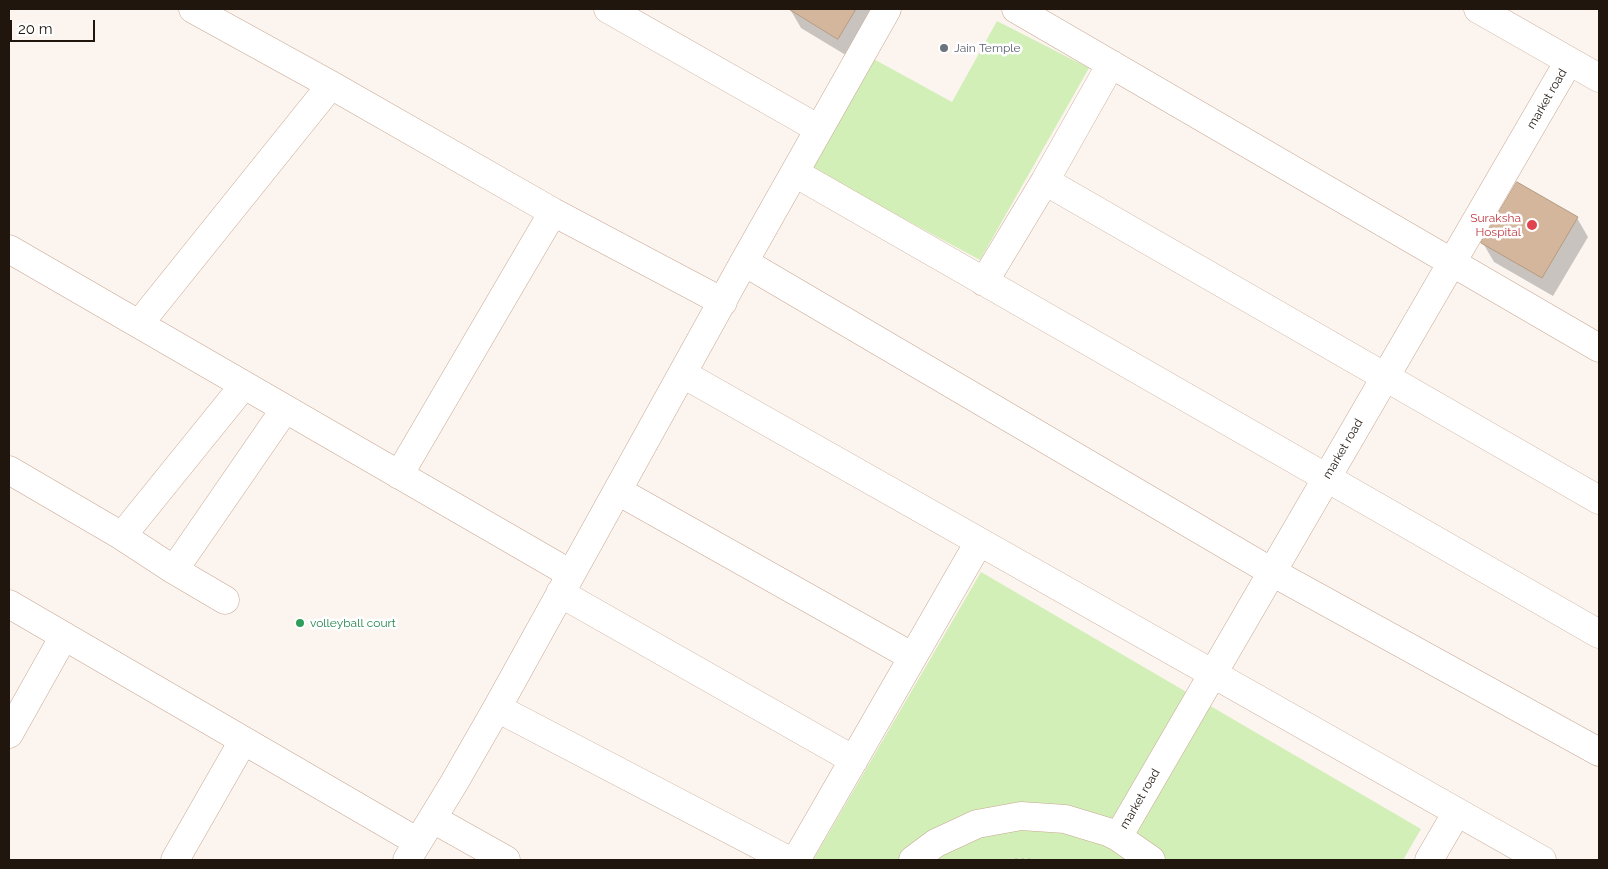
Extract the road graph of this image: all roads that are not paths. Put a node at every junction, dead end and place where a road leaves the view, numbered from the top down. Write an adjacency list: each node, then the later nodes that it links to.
1 (193, 9): 9 (street)
2 (608, 9): 10 (street)
3 (887, 9): 10 (street)
4 (1016, 9): 7 (street)
5 (1478, 9): 6 (street)
6 (1569, 61): 8 (street); 16 (street, market road)
7 (1111, 64): 12 (street); 16 (street)
8 (1599, 78)
9 (331, 85): 13 (street); 19 (street)
10 (820, 129): 11 (street)
11 (795, 173): 15 (street); 17 (street)
12 (1045, 181): 17 (street); 22 (street)
13 (553, 212): 18 (street); 26 (street)
14 (9, 249): 19 (street)
15 (744, 262): 18 (street); 33 (street)
16 (1452, 263): 20 (street); 22 (street, market road)
17 (984, 282): 27 (street)
18 (723, 302): 21 (street)
19 (140, 324): 23 (street)
20 (1599, 348)
21 (683, 374): 28 (street); 31 (street)
22 (1385, 377): 27 (street, market road); 29 (street)
23 (244, 385): 24 (street); 30 (street)
24 (285, 409): 26 (street); 32 (street)
25 (9, 470): 30 (street)
26 (399, 474): 34 (street)
27 (1326, 478): 33 (street, market road); 37 (street)
28 (618, 491): 34 (street); 39 (street)
29 (1599, 500)
30 (122, 536): 32 (street)
31 (979, 542): 39 (street); 40 (street)
32 (174, 570): 35 (street)
33 (1272, 572): 40 (street, market road); 44 (street)
34 (566, 584): 41 (street); 45 (street)
35 (225, 600)
36 (9, 604): 38 (street)
37 (1599, 634)
38 (64, 636): 42 (street); 43 (street)
39 (913, 657): 45 (street)
40 (1212, 674): 46 (street); 48 (street, market road)
41 (497, 708): 47 (street); 52 (street)
42 (9, 734)
43 (243, 741): 49 (street); 50 (street)
44 (1599, 752)
45 (854, 760): 53 (street)
46 (1457, 812): 56 (street); 57 (street)
47 (433, 819): 49 (street); 51 (street)
48 (1118, 837): 54 (street); 55 (street)
49 (412, 851)
50 (175, 860)
51 (506, 860)
52 (788, 860)
53 (796, 860)
54 (913, 860)
55 (1151, 860)
56 (1430, 860)
57 (1542, 860)

